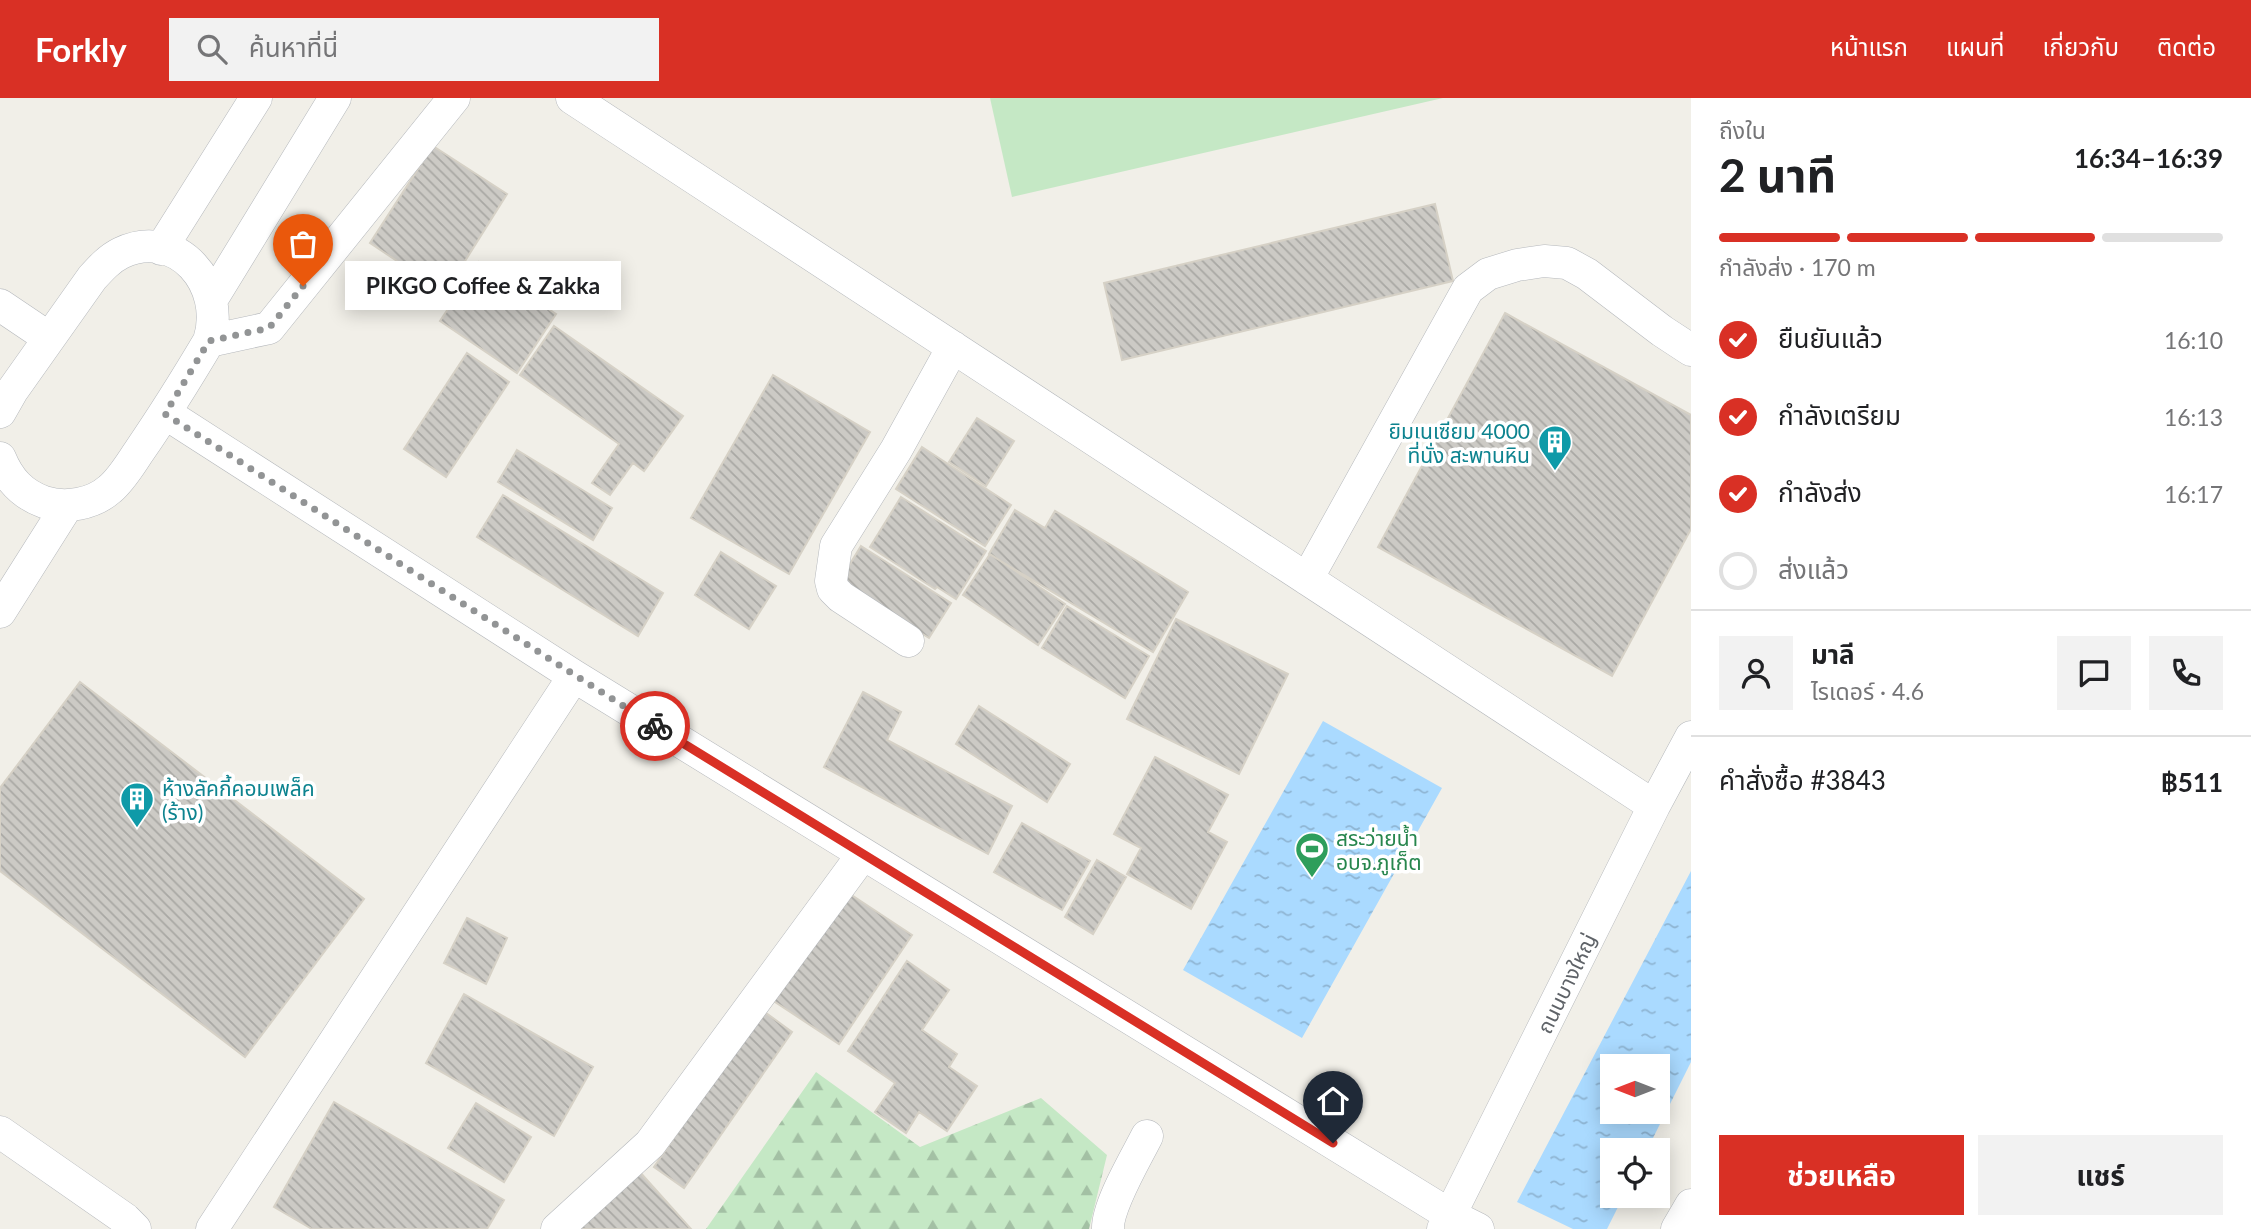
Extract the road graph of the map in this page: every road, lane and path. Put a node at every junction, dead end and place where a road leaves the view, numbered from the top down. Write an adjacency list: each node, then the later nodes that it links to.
1 (256, 98): 5 (street)
2 (335, 98): 6 (street)
3 (454, 98): 9 (street)
4 (572, 98): 10 (street)
5 (160, 249): 6 (street); 8 (street)
6 (212, 299): 9 (street)
7 (0, 305): 8 (street)
8 (49, 338): 12 (street)
9 (209, 341): 13 (street)
10 (953, 348): 16 (street); 18 (street)
11 (1691, 350): 16 (street)
12 (0, 412)
13 (165, 414): 15 (street); 19 (street)
14 (2, 470): 15 (street)
15 (67, 506): 17 (street)
16 (1307, 579): 21 (street)
17 (0, 612)
18 (908, 641)
19 (574, 676): 22 (street); 28 (street)
20 (1691, 737): 21 (street, ถนนบางใหญ่)
21 (1654, 806): 26 (street, ถนนบางใหญ่)
22 (863, 854): 26 (street); 29 (street)
23 (0, 1132): 27 (street)
24 (1147, 1136): 30 (street)
25 (1691, 1205): 32 (street)
26 (1447, 1222): 31 (street)
27 (135, 1229)
28 (212, 1229)
29 (557, 1229)
30 (1108, 1229)
31 (1478, 1229)
32 (1677, 1229)

